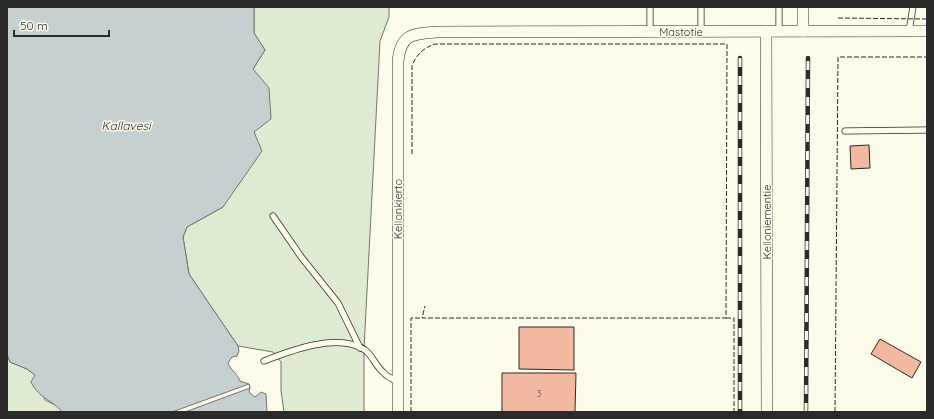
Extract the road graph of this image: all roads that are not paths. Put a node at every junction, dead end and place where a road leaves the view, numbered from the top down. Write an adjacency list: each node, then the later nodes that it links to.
1 (650, 7): 12 (lane)
2 (701, 7): 13 (lane)
3 (779, 7): 7 (lane)
4 (803, 7): 8 (street)
5 (913, 7): 9 (lane)
6 (766, 31): 7 (street, Mastotie); 13 (street, Mastotie); 21 (street, Kelloniementie)
7 (779, 31): 8 (street, Mastotie)
8 (803, 31): 9 (street, Mastotie)
9 (909, 31): 10 (street, Mastotie)
10 (927, 31)
11 (436, 32): 12 (street, Mastotie); 19 (street, Kellonkierto)
12 (650, 32): 13 (street, Mastotie)
13 (701, 32)
14 (927, 130): 15 (lane)
15 (845, 131)
16 (274, 216): 17 (lane)
17 (360, 348): 18 (lane); 19 (lane)
18 (264, 361)
19 (397, 381): 20 (street, Kellonkierto)
20 (398, 412)
21 (767, 412)

